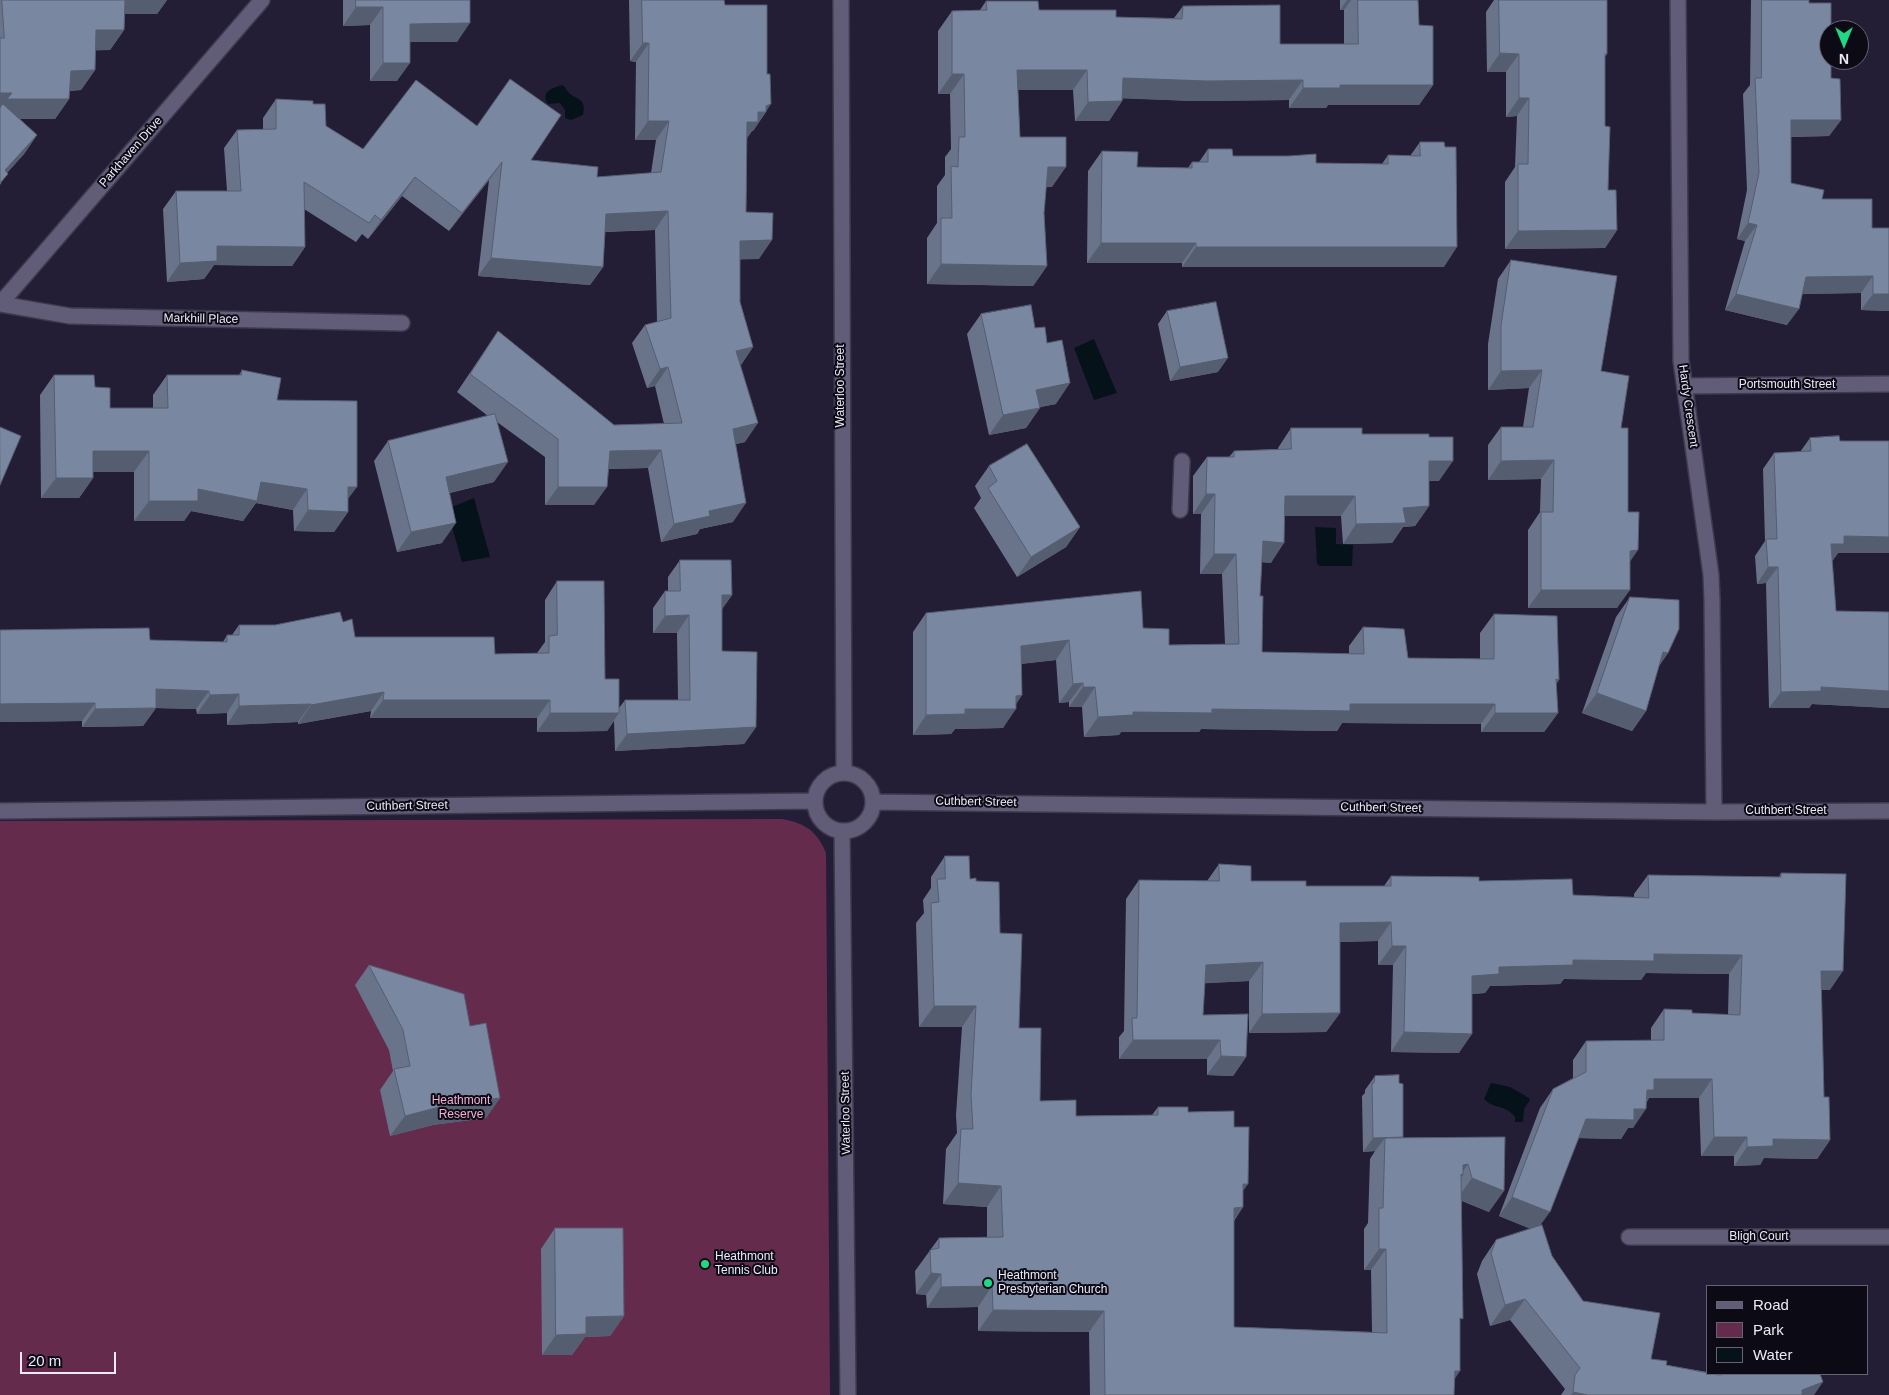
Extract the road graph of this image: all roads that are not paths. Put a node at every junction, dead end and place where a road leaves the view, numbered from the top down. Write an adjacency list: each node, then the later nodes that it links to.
1 (262, 0): 4 (street, Parkhaven Drive)
2 (841, 0): 10 (street, Waterloo Street)
3 (1678, 0): 7 (street, Hardy Crescent)
4 (0, 304): 5 (street, Markhill Place)
5 (402, 323)
6 (1889, 384): 7 (street, Portsmouth Street)
7 (1685, 386): 15 (street, Hardy Crescent)
8 (1182, 462): 9 (street)
9 (1180, 510)
10 (844, 772): 11 (street); 12 (street)
11 (814, 802): 13 (street, Cuthbert Street); 16 (street)
12 (873, 802): 15 (street, Cuthbert Street); 16 (street)
13 (0, 811)
14 (1889, 811): 15 (street, Cuthbert Street)
15 (1714, 812)
16 (842, 831): 19 (street, Waterloo Street)
17 (1629, 1237): 18 (street, Bligh Court)
18 (1889, 1237)
19 (848, 1395)

